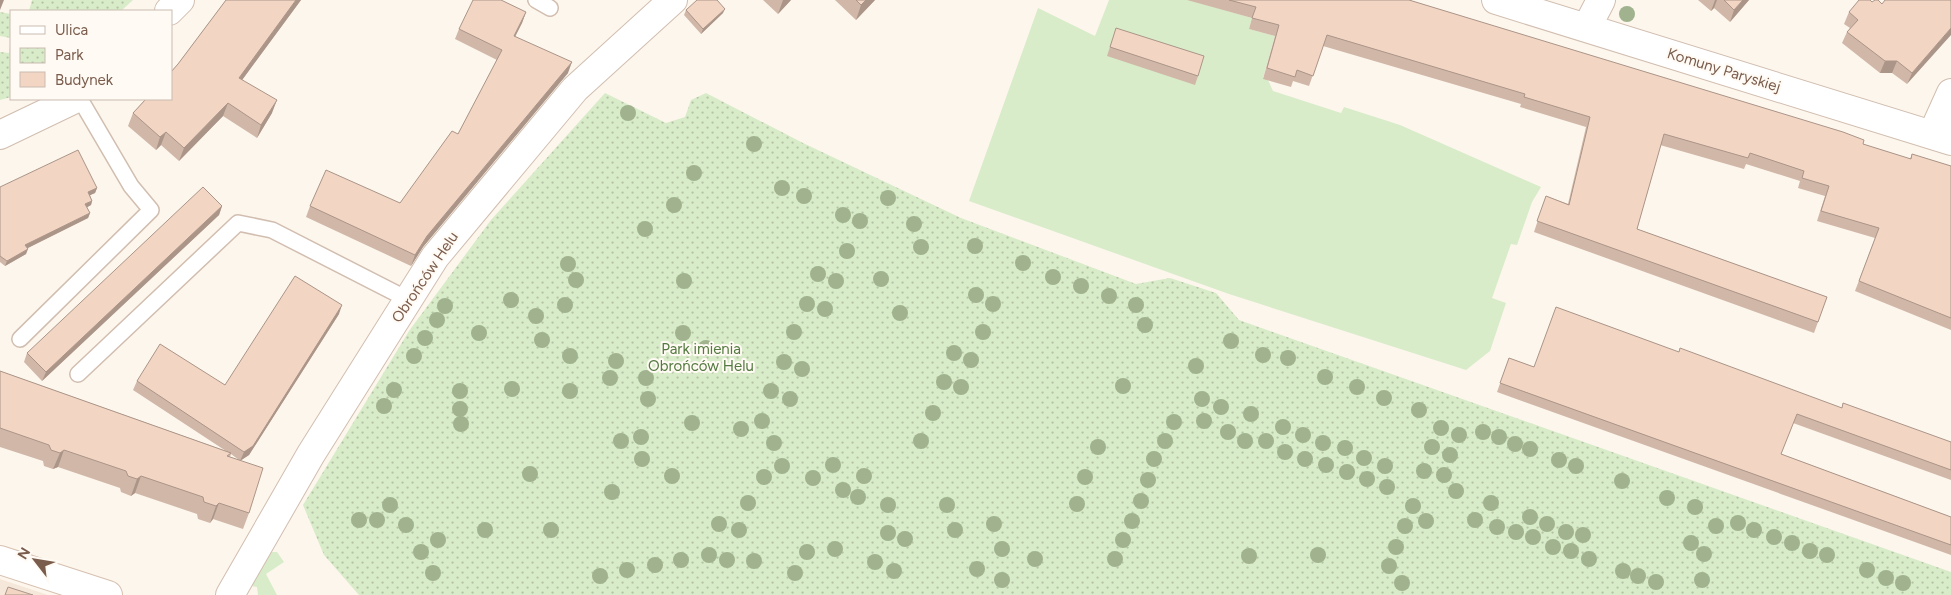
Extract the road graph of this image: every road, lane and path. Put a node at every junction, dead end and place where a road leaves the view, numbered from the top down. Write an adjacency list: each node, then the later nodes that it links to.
1 (180, 0): 7 (street)
2 (536, 0): 6 (lane)
3 (673, 0): 14 (street, Obrońców Helu)
4 (1496, 0): 8 (street, Komuny Paryskiej)
5 (1601, 0): 8 (street)
6 (550, 8)
7 (170, 10)
8 (1587, 27): 13 (street, Komuny Paryskiej)
9 (1951, 93): 13 (street)
10 (73, 100): 12 (street)
11 (81, 100): 15 (lane)
12 (0, 135)
13 (1941, 138)
14 (408, 300): 16 (lane); 19 (street, Obrońców Helu)
15 (20, 339)
16 (78, 374)
17 (0, 560): 18 (street)
18 (108, 595)
19 (230, 595)

